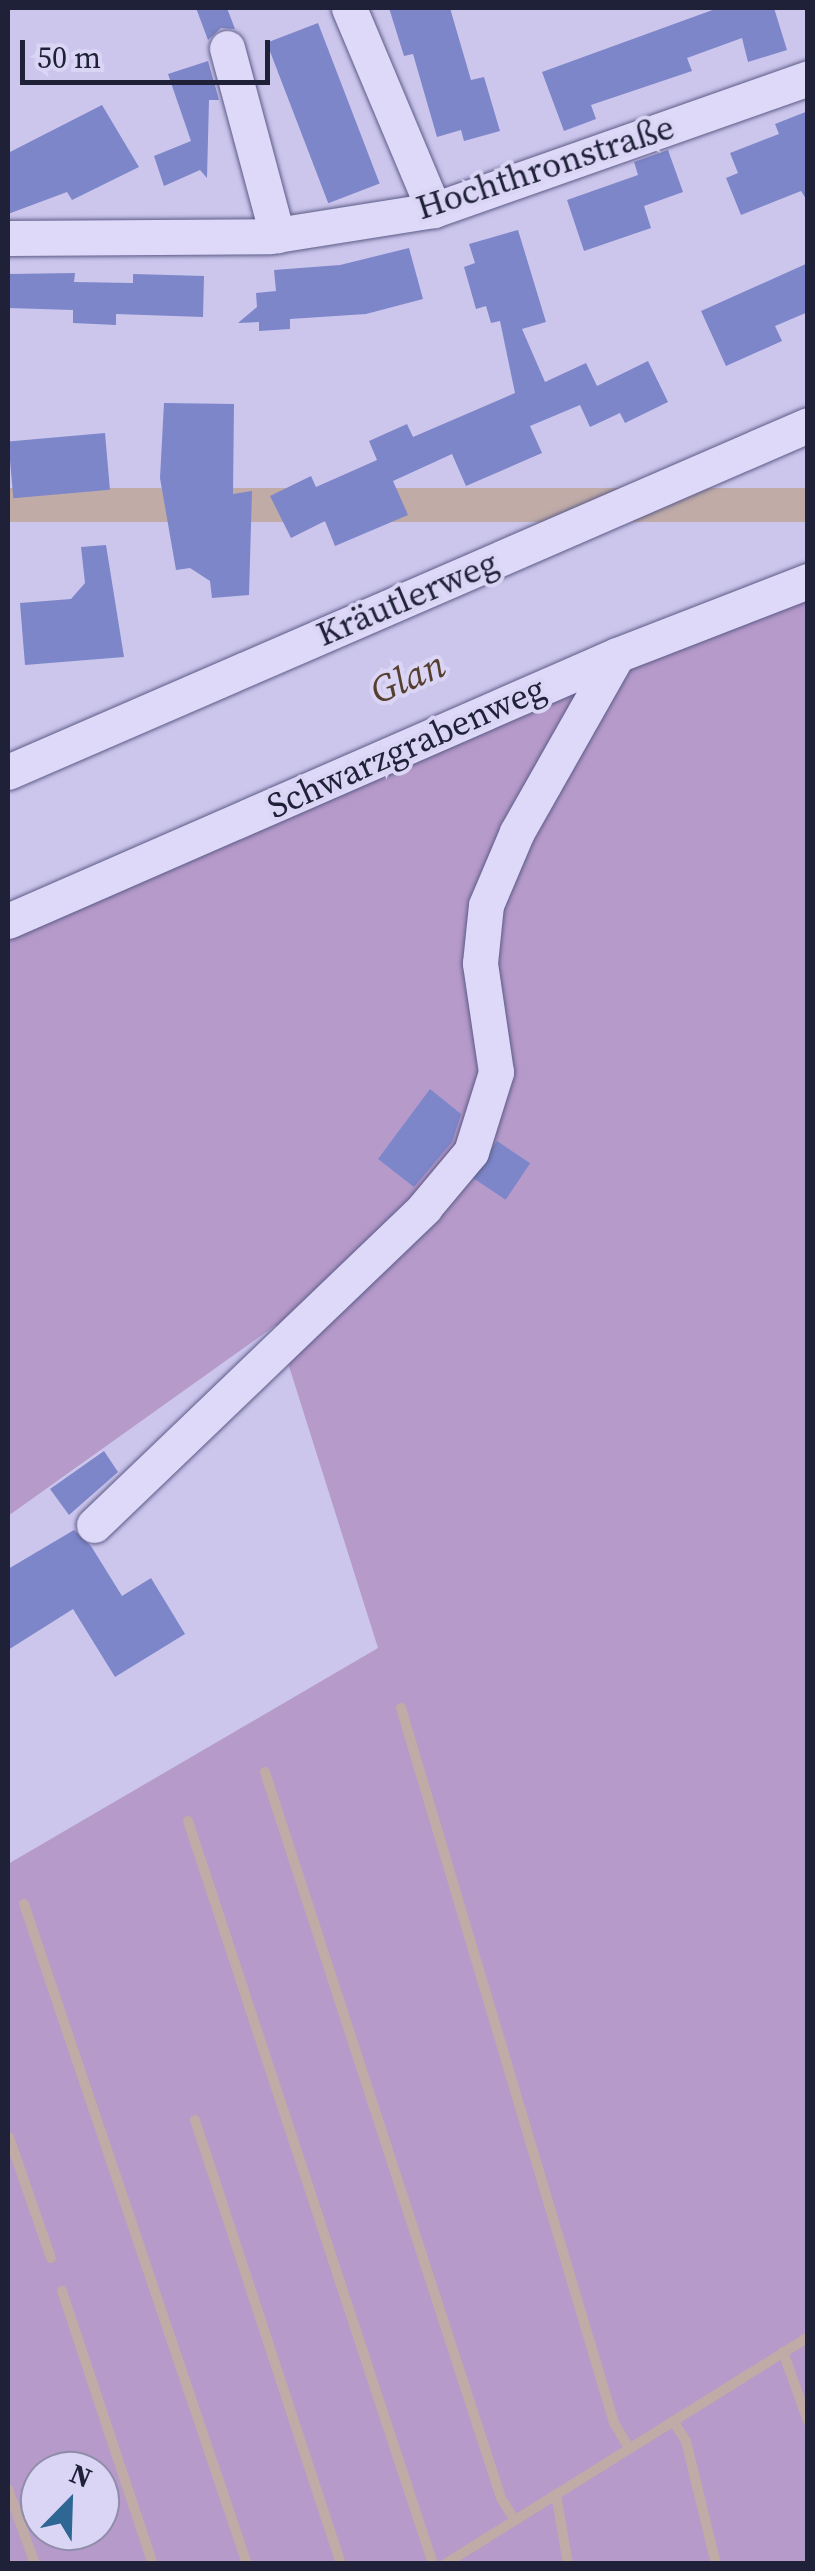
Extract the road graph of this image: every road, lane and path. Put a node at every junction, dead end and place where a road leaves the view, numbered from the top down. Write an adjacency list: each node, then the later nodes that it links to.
1 (348, 8): 4 (street)
2 (228, 48): 5 (street)
3 (808, 78): 4 (street, Hochthronstraße)
4 (434, 210): 5 (street, Hochthronstraße)
5 (278, 235): 6 (street, Hochthronstraße)
6 (8, 238)
7 (808, 425): 10 (street, Kräutlerweg)
8 (808, 581): 9 (street, Schwarzgrabenweg)
9 (616, 655): 11 (street, Schwarzgrabenweg); 12 (street)
10 (8, 772)
11 (8, 921)
12 (94, 1525)

